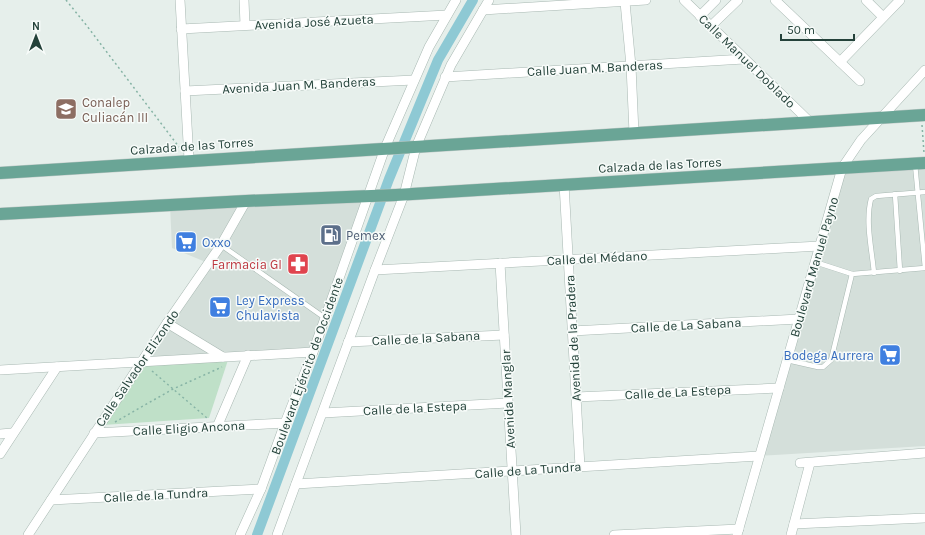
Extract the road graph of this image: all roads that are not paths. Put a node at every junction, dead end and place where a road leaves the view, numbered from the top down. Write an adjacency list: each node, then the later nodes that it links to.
1 (180, 0): 20 (street)
2 (244, 0): 18 (street)
3 (456, 0): 15 (street, Boulevard Ejército de Occidente)
4 (489, 0): 14 (street)
5 (646, 0): 13 (street)
6 (684, 0): 16 (street, Calle Manuel Doblado)
7 (716, 0): 16 (street)
8 (738, 0): 19 (street)
9 (775, 0): 22 (street)
10 (866, 0): 17 (street)
11 (900, 0): 17 (street)
12 (592, 2): 13 (street); 14 (street)
13 (625, 2): 23 (street)
14 (484, 10): 25 (street)
15 (447, 15): 18 (street, Avenida José Azueta); 26 (street, Boulevard Ejército de Occidente)
16 (700, 16): 19 (street, Calle Manuel Doblado)
17 (884, 17): 22 (street)
18 (245, 25): 20 (street, Avenida José Azueta)
19 (711, 26): 21 (street, Calle Manuel Doblado)
20 (181, 29): 28 (street)
21 (744, 58): 23 (street, Calle Juan M. Banderas); 31 (street, Calle Manuel Doblado)
22 (840, 62): 27 (street)
23 (631, 66): 25 (street, Calle Juan M. Banderas); 32 (street)
24 (925, 70): 30 (street, Boulevard Manuel Payno)
25 (446, 77): 33 (street)
26 (414, 80): 28 (street, Avenida Juan M. Banderas); 34 (street, Boulevard Ejército de Occidente)
27 (860, 81)
28 (185, 91): 35 (street)
29 (924, 113): 30 (main road)
30 (881, 118): 31 (main road); 37 (street, Boulevard Manuel Payno)
31 (810, 122): 32 (main road)
32 (634, 133): 33 (main road)
33 (413, 147): 34 (main road, Calzada de las Torres); 43 (street)
34 (391, 148): 35 (main road, Calzada de las Torres); 44 (street, Boulevard Ejército de Occidente)
35 (189, 160): 38 (main road, Calzada de las Torres)
36 (922, 163): 37 (main road, Calzada de las Torres); 41 (lane)
37 (842, 168): 39 (main road, Calzada de las Torres); 48 (street, Boulevard Manuel Payno)
38 (0, 172)
39 (564, 184): 43 (main road, Calzada de las Torres); 49 (street, Avenida de la Pradera)
40 (925, 192): 41 (lane)
41 (919, 193): 42 (lane); 52 (lane)
42 (895, 194): 54 (lane); 55 (lane)
43 (400, 195): 44 (main road, Calzada de las Torres); 53 (street)
44 (374, 196): 45 (main road); 57 (street, Boulevard Ejército de Occidente)
45 (246, 201): 46 (main road); 47 (street, Calle Salvador Elizondo)
46 (0, 214)
47 (221, 245): 57 (lane); 59 (street, Calle Salvador Elizondo)
48 (820, 246): 49 (street, Calle del Médano); 50 (street, Boulevard Manuel Payno)
49 (568, 259): 51 (street, Calle del Médano); 60 (street, Avenida de la Pradera)
50 (815, 262): 56 (lane); 58 (street, Boulevard Manuel Payno)
51 (500, 263): 53 (street, Calle del Médano); 61 (street, Avenida Manglar)
52 (925, 268): 54 (lane)
53 (375, 270): 62 (street)
54 (900, 271): 55 (lane)
55 (874, 273): 56 (lane)
56 (852, 274): 65 (lane)
57 (326, 318): 63 (street, Boulevard Ejército de Occidente)
58 (799, 320): 60 (street, Calle de La Sabana); 65 (street, Boulevard Manuel Payno)
59 (167, 323): 66 (street, Calle Salvador Elizondo); 67 (street)
60 (572, 331): 71 (street, Avenida de la Pradera)
61 (504, 335): 62 (street, Calle de la Sabana); 72 (street, Avenida Manglar)
62 (348, 342): 73 (street)
63 (313, 352): 64 (street); 74 (street, Boulevard Ejército de Occidente)
64 (248, 355): 67 (street); 75 (street)
65 (787, 360): 70 (street, Boulevard Manuel Payno)
66 (142, 361): 67 (street); 68 (street); 77 (street, Calle Salvador Elizondo)
67 (225, 361)
68 (56, 367): 69 (street); 76 (street)
69 (0, 370)
70 (779, 388): 71 (street, Calle de La Estepa); 81 (street, Boulevard Manuel Payno)
71 (576, 397): 84 (street, Avenida de la Pradera)
72 (508, 403): 73 (street, Calle de la Estepa); 85 (street, Avenida Manglar)
73 (323, 414): 86 (street)
74 (285, 423): 75 (street, Calle Eligio Ancona); 87 (street, Boulevard Ejército de Occidente)
75 (217, 427): 77 (street, Calle Eligio Ancona)
76 (12, 433): 78 (street); 80 (street)
77 (94, 433): 88 (street, Calle Salvador Elizondo)
78 (0, 434)
79 (925, 453): 83 (street)
80 (0, 454)
81 (760, 456): 84 (street, Calle de La Tundra); 91 (street, Boulevard Manuel Payno)
82 (800, 463): 83 (street)
83 (810, 463): 90 (street)
84 (580, 467): 85 (street, Calle de La Tundra)
85 (512, 471): 86 (street, Calle de La Tundra); 96 (street, Avenida Manglar)
86 (296, 484): 95 (street)
87 (261, 489): 88 (street, Calle de la Tundra); 94 (street, Boulevard Ejército de Occidente)
88 (51, 500): 93 (street, Calle Salvador Elizondo)
89 (925, 518): 90 (street)
90 (794, 524): 98 (street)
91 (738, 532): 92 (street)
92 (671, 534): 97 (street)
93 (28, 535)
94 (240, 535)
95 (277, 535)
96 (516, 535)
97 (614, 535)
98 (791, 535)

